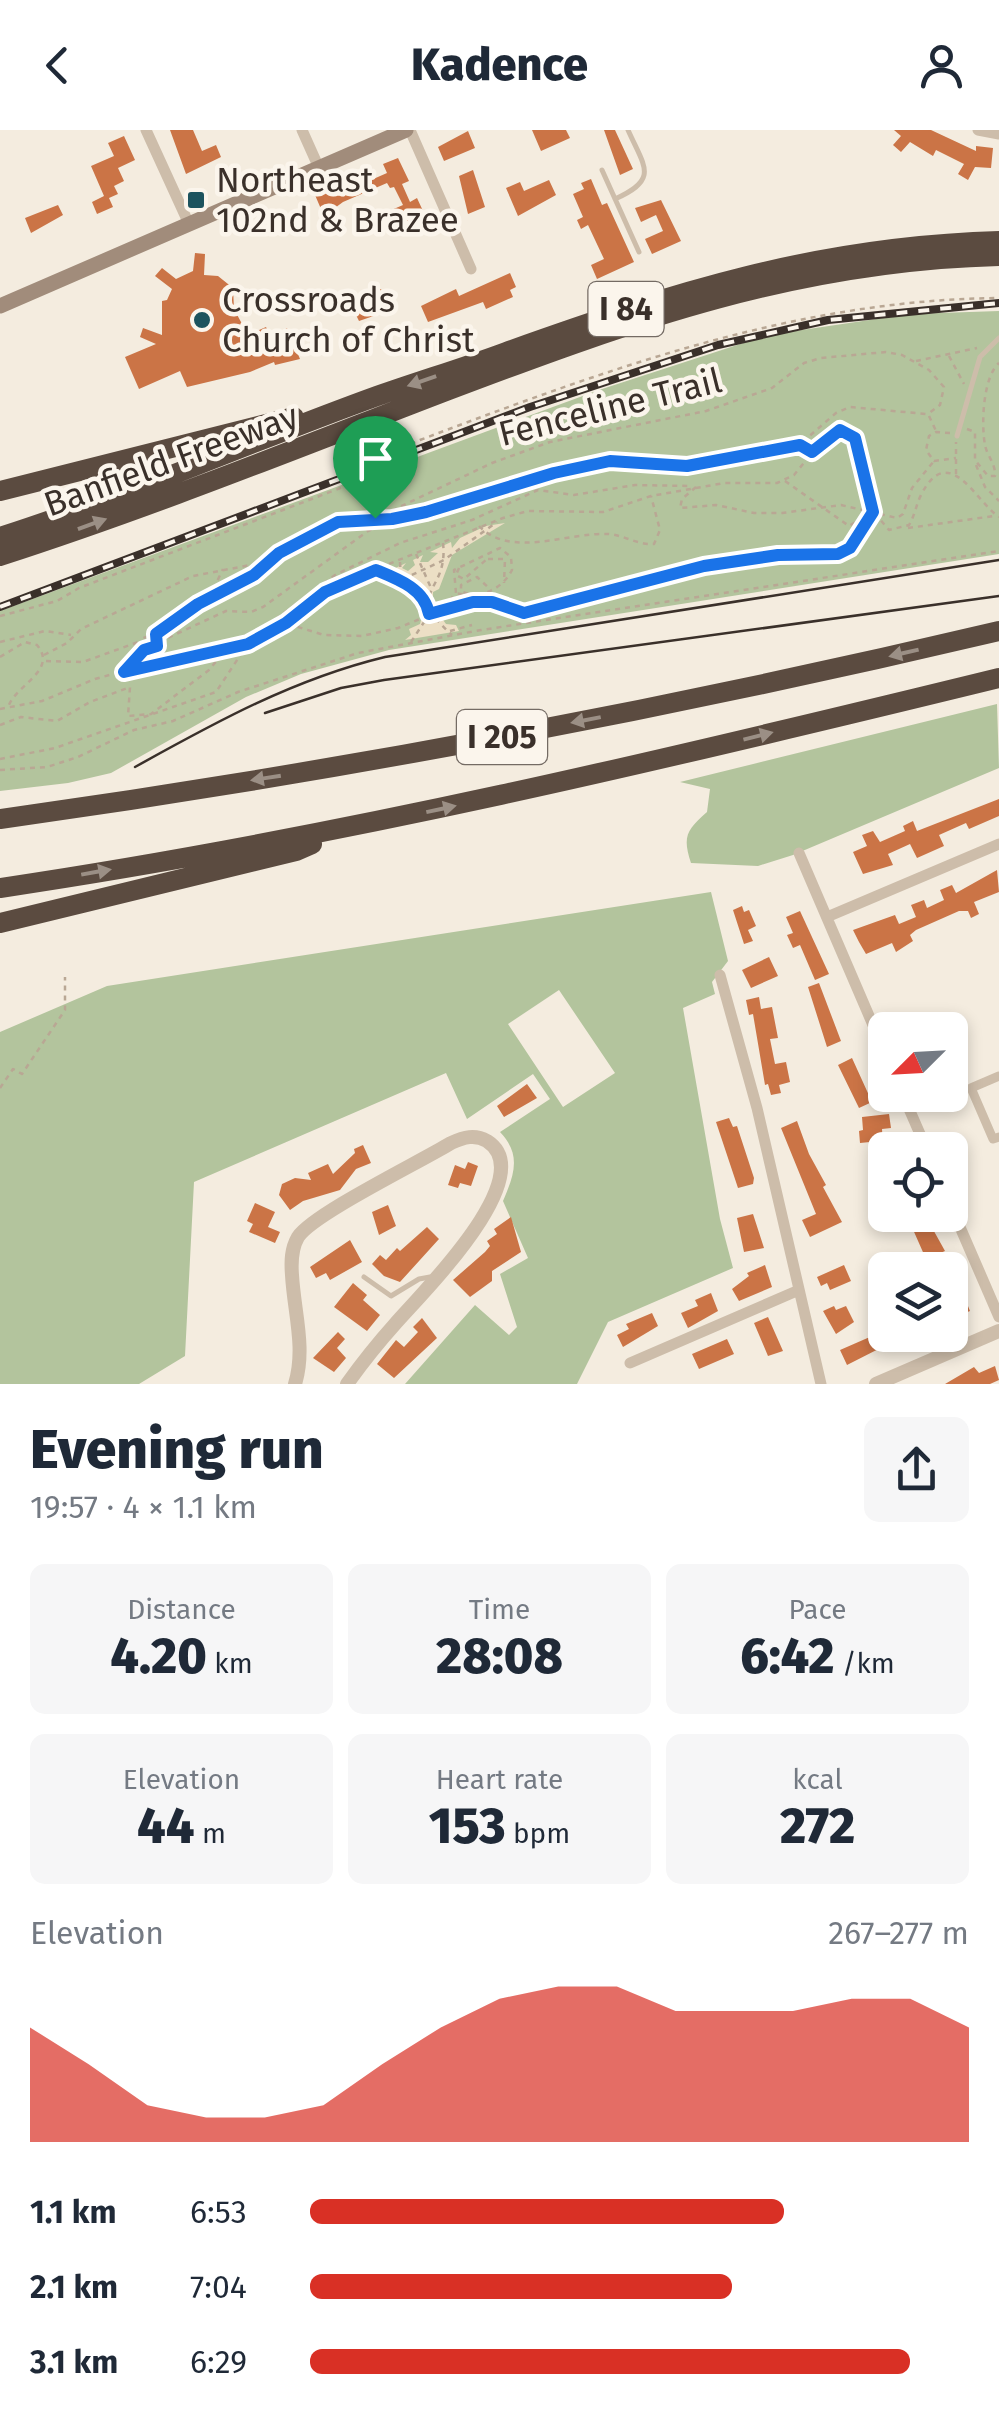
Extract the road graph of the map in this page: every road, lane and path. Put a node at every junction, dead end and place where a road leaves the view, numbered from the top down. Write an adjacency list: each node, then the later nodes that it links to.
1 (146, 130): 10 (street)
2 (302, 130): 7 (street)
3 (408, 130): 7 (main road); 14 (street)
4 (628, 130): 9 (lane)
5 (978, 130): 6 (street)
6 (999, 134)
7 (318, 168): 10 (main road)
8 (602, 170): 9 (lane)
9 (615, 200): 12 (lane)
10 (189, 224): 16 (main road)
11 (999, 241): 23 (highway, Banfield Freeway / I 84, one-way to 23)
12 (639, 252)
13 (999, 256): 51 (highway, Banfield Freeway / I 84, one-way to 13)
14 (471, 269)
15 (999, 298): 74 (path)
16 (0, 306)
17 (999, 338): 18 (lane)
18 (988, 346): 19 (path, Fenceline Trail); 22 (lane)
19 (948, 355): 20 (path, Fenceline Trail); 22 (path)
20 (916, 361): 24 (path); 41 (path, Fenceline Trail)
21 (999, 363): 31 (path)
22 (969, 394): 26 (lane)
23 (375, 396): 35 (highway); 47 (highway, Banfield Freeway / I 84)
24 (928, 414): 25 (path); 27 (path)
25 (936, 432): 26 (path); 30 (path)
26 (958, 436): 29 (path); 31 (path)
27 (800, 445): 28 (path); 43 (path)
28 (812, 452): 33 (path); 39 (path)
29 (956, 458): 30 (path); 32 (path)
30 (934, 460): 39 (path)
31 (975, 460): 37 (path)
32 (956, 474): 40 (path); 45 (path)
33 (784, 480): 34 (path); 38 (path)
34 (697, 486): 36 (path); 38 (path); 86 (path)
35 (0, 491)
36 (651, 496): 42 (path); 46 (path)
37 (999, 501)
38 (825, 506): 39 (path); 39 (path)
39 (873, 512): 45 (path); 70 (path)
40 (997, 516): 45 (path)
41 (375, 518): 43 (path); 55 (path, Fenceline Trail)
42 (503, 518): 44 (path); 46 (path)
43 (392, 519): 83 (path)
44 (478, 525): 46 (path); 48 (path)
45 (904, 528)
46 (482, 531): 54 (path)
47 (0, 537)
48 (442, 541): 50 (path); 54 (path)
49 (999, 551): 78 (path)
50 (416, 553): 53 (path); 59 (path)
51 (0, 556)
52 (485, 558): 56 (path); 56 (path); 63 (path); 63 (path)
53 (400, 560): 58 (path); 61 (path)
54 (444, 560): 59 (path); 60 (path)
55 (268, 562): 57 (path); 68 (path, Fenceline Trail)
56 (460, 567): 62 (path)
57 (224, 568): 68 (path); 80 (path)
58 (376, 570): 61 (path); 75 (path)
59 (423, 570): 61 (path); 64 (path)
60 (440, 576): 62 (path); 64 (path)
61 (400, 580): 69 (path)
62 (452, 581): 66 (path)
63 (504, 584): 65 (path)
64 (431, 588): 69 (path)
65 (492, 591): 67 (path); 67 (path)
66 (456, 592): 67 (path); 71 (path)
67 (470, 594)
68 (208, 598): 79 (path, Fenceline Trail)
69 (427, 602): 73 (path)
70 (473, 602): 71 (path); 72 (path)
71 (442, 610): 73 (path)
72 (471, 612)
73 (429, 614): 75 (path); 78 (path); 84 (path)
74 (0, 616)
75 (286, 623): 85 (path)
76 (472, 625): 78 (path)
77 (999, 631): 97 (highway, I 205, one-way to 97)
78 (450, 633): 84 (path)
79 (156, 634): 81 (path); 83 (path)
80 (72, 636): 82 (path); 89 (path)
81 (141, 641): 87 (path); 89 (path)
82 (0, 642)
83 (159, 642): 87 (path)
84 (411, 642): 96 (path)
85 (248, 644): 86 (path); 95 (path)
86 (226, 649): 90 (path); 94 (path)
87 (144, 650): 90 (path)
88 (0, 658): 89 (path)
89 (44, 658): 93 (path)
90 (124, 672): 93 (path)
91 (999, 678): 98 (highway, I 205, one-way to 91)
92 (0, 709): 93 (path)
93 (8, 709)
94 (0, 725)
95 (0, 759)
96 (0, 770)
97 (0, 819)
98 (346, 829): 101 (highway, I 205, one-way to 98); 103 (highway)
99 (999, 844): 102 (street)
100 (800, 854): 102 (street)
101 (0, 888)
102 (827, 917): 106 (street)
103 (0, 923)
104 (720, 974): 113 (street)
105 (65, 978): 108 (path)
106 (868, 1013)
107 (999, 1076): 109 (street)
108 (0, 1088)
109 (999, 1136)
110 (962, 1232): 114 (street)
111 (438, 1276): 112 (lane); 118 (street); 119 (street)
112 (364, 1277)
113 (799, 1290): 116 (street); 120 (street)
114 (999, 1317)
115 (999, 1331): 117 (street)
116 (630, 1363)
117 (886, 1382)
118 (294, 1384)
119 (347, 1384)
120 (821, 1384)

